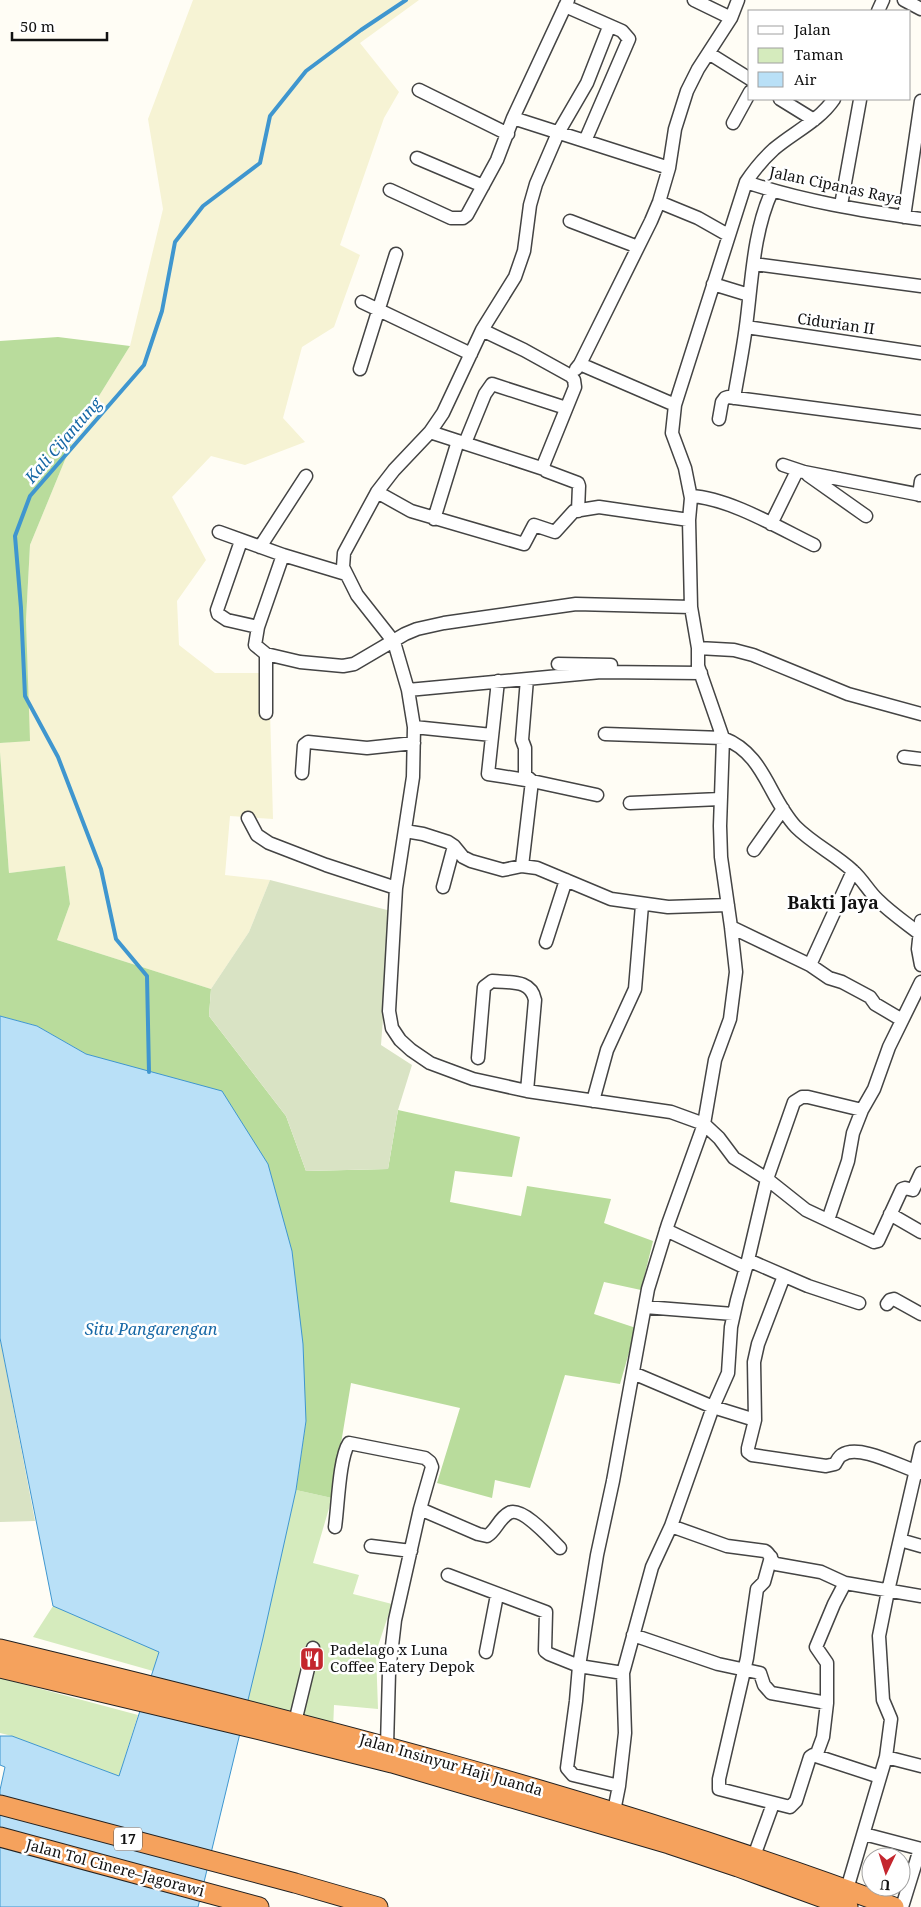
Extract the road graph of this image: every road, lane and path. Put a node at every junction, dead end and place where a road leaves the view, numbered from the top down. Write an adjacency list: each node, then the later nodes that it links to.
1 (694, 0): 6 (street)
2 (738, 0): 6 (street)
3 (904, 0): 5 (street)
4 (566, 3): 7 (street); 16 (street)
5 (921, 9)
6 (731, 18): 8 (street)
7 (610, 27): 19 (street); 21 (street)
8 (710, 54): 9 (street); 23 (street)
9 (748, 79)
10 (419, 90): 20 (street)
11 (748, 96): 18 (street)
12 (782, 100): 17 (street)
13 (833, 100): 17 (street)
14 (860, 100): 29 (street)
15 (921, 101): 30 (street)
16 (513, 118): 19 (street); 20 (street)
17 (814, 120): 24 (street)
18 (733, 122)
19 (558, 133): 21 (street); 43 (street)
20 (508, 134): 25 (street)
21 (584, 141): 23 (street)
22 (417, 158): 25 (street)
23 (669, 168): 28 (street)
24 (746, 182): 27 (street, Jalan Cipanas Raya); 33 (street)
25 (483, 186): 26 (street)
26 (390, 190)
27 (772, 191): 29 (street, Jalan Cipanas Raya); 36 (street)
28 (659, 202): 33 (street); 34 (street)
29 (841, 206): 30 (street, Jalan Cipanas Raya)
30 (904, 217): 31 (street, Jalan Cipanas Raya)
31 (921, 220)
32 (570, 221): 34 (street)
33 (728, 235): 37 (street)
34 (638, 247): 46 (street)
35 (396, 254): 41 (street)
36 (754, 264): 38 (street); 39 (street)
37 (713, 284): 39 (street); 50 (street)
38 (921, 286)
39 (749, 296): 42 (street)
40 (362, 302): 41 (street)
41 (378, 310): 45 (street); 47 (street)
42 (746, 327): 44 (street, Cidurian II); 49 (street)
43 (482, 330): 45 (street); 48 (street)
44 (921, 353)
45 (471, 354): 54 (street)
46 (580, 364): 48 (street); 50 (street)
47 (360, 370)
48 (571, 376): 51 (street)
49 (734, 398): 52 (street); 53 (street)
50 (675, 405): 63 (street)
51 (566, 408): 55 (street); 57 (street)
52 (719, 419)
53 (921, 422)
54 (430, 432): 55 (street); 61 (street)
55 (461, 442): 57 (street); 66 (street)
56 (783, 465): 58 (street)
57 (544, 469): 64 (street)
58 (800, 472): 62 (street); 65 (street); 68 (street)
59 (306, 476): 72 (street)
60 (921, 481): 62 (street)
61 (377, 492): 66 (street); 74 (street)
62 (920, 495)
63 (691, 496): 67 (street); 68 (street)
64 (578, 511): 66 (street); 67 (street)
65 (866, 516)
66 (434, 518)
67 (689, 520): 75 (street)
68 (771, 524): 71 (street)
69 (219, 532): 70 (street)
70 (240, 541): 72 (street); 76 (street)
71 (814, 544)
72 (260, 547): 73 (street)
73 (283, 555): 74 (street); 76 (street)
74 (346, 574): 77 (street)
75 (691, 607): 77 (street); 78 (street)
76 (258, 627): 79 (street)
77 (394, 642): 79 (street); 84 (street)
78 (698, 648): 81 (street); 86 (street)
79 (266, 654): 85 (street)
80 (558, 664): 81 (street)
81 (700, 670): 82 (street); 90 (street)
82 (527, 679): 83 (street); 95 (street)
83 (498, 681): 84 (street); 89 (street)
84 (408, 690): 87 (street)
85 (266, 713)
86 (921, 714)
87 (414, 727): 89 (street); 91 (street)
88 (605, 734): 90 (street)
89 (492, 735): 95 (street)
90 (722, 738): 97 (street); 99 (street)
91 (414, 743): 94 (street); 101 (street)
92 (904, 758): 93 (street)
93 (921, 758)
94 (302, 773)
95 (532, 781): 96 (street); 104 (street)
96 (597, 795)
97 (720, 799): 98 (street); 110 (street)
98 (630, 803)
99 (783, 809): 103 (street); 105 (street)
100 (248, 818): 108 (street)
101 (405, 830): 102 (street); 108 (street)
102 (454, 846): 104 (street); 107 (street)
103 (754, 850)
104 (522, 866): 106 (street)
105 (853, 871): 112 (street); 114 (street)
106 (566, 880): 109 (street); 113 (street)
107 (443, 887)
108 (396, 888): 119 (street)
109 (642, 905): 110 (street); 120 (street)
110 (728, 905): 111 (street)
111 (732, 927): 114 (street); 122 (street)
112 (920, 928): 115 (street)
113 (546, 942)
114 (810, 965): 117 (street)
115 (921, 965)
116 (921, 982): 117 (street)
117 (902, 1020): 121 (street)
118 (478, 1058): 119 (street)
119 (527, 1091): 120 (street)
120 (593, 1101): 122 (street)
121 (862, 1110): 124 (street); 126 (street)
122 (704, 1124): 124 (street); 127 (street)
123 (921, 1173): 125 (street)
124 (767, 1179): 126 (street); 129 (street)
125 (890, 1214): 126 (street); 128 (street)
126 (828, 1220)
127 (666, 1230): 129 (street); 133 (street)
128 (921, 1232)
129 (747, 1264): 130 (street); 134 (street)
130 (784, 1276): 131 (street); 138 (street)
131 (859, 1302)
132 (887, 1304): 135 (street)
133 (645, 1307): 134 (street); 136 (street)
134 (733, 1314): 137 (street)
135 (921, 1314)
136 (633, 1373): 137 (street); 159 (street)
137 (713, 1407): 138 (street); 142 (street)
138 (755, 1420): 140 (street)
139 (921, 1448): 140 (street)
140 (918, 1472): 144 (street)
141 (420, 1509): 143 (street); 147 (street); 148 (street)
142 (671, 1526): 149 (street); 155 (street)
143 (335, 1527)
144 (900, 1540): 146 (street); 152 (street)
145 (372, 1546): 148 (street)
146 (921, 1546)
147 (560, 1548)
148 (411, 1551): 167 (street)
149 (770, 1557): 151 (street); 161 (street)
150 (448, 1575): 153 (street)
151 (846, 1583): 152 (street); 164 (street)
152 (888, 1591): 154 (street); 169 (street)
153 (497, 1595): 158 (street); 159 (street)
154 (921, 1596)
155 (633, 1635): 161 (street); 162 (street)
156 (313, 1648): 166 (street)
157 (0, 1649): 163 (highway, Jalan Insinyur Haji Juanda)
158 (486, 1652)
159 (578, 1666): 162 (street); 172 (street)
160 (0, 1668): 163 (highway, Jalan Insinyur Haji Juanda)
161 (744, 1670): 164 (street); 173 (street)
162 (623, 1673): 172 (street)
163 (108, 1684): 165 (highway, Jalan Insinyur Haji Juanda)
164 (827, 1703): 168 (street)
165 (256, 1720): 166 (highway, Jalan Insinyur Haji Juanda); 180 (highway, Jalan Insinyur Haji Juanda)
166 (295, 1722): 167 (highway, Jalan Insinyur Haji Juanda)
167 (387, 1746): 175 (highway, Jalan Insinyur Haji Juanda)
168 (816, 1756): 171 (street); 173 (street)
169 (886, 1757): 170 (street); 171 (street)
170 (921, 1766)
171 (880, 1777): 176 (street)
172 (619, 1786): 175 (street)
173 (772, 1804): 179 (street)
174 (0, 1805): 182 (highway, Jalan Tol Cinere–Jagorawi / 17)
175 (614, 1811): 179 (highway, Jalan Insinyur Haji Juanda)
176 (864, 1834): 178 (street); 180 (street)
177 (0, 1837): 181 (highway, Jalan Tol Cinere–Jagorawi / 17)
178 (920, 1849): 184 (street)
179 (754, 1856): 180 (highway, Jalan Insinyur Haji Juanda)
180 (848, 1898): 183 (highway, Jalan Insinyur Haji Juanda)
181 (255, 1906)
182 (378, 1907)
183 (894, 1907)
184 (902, 1907)

